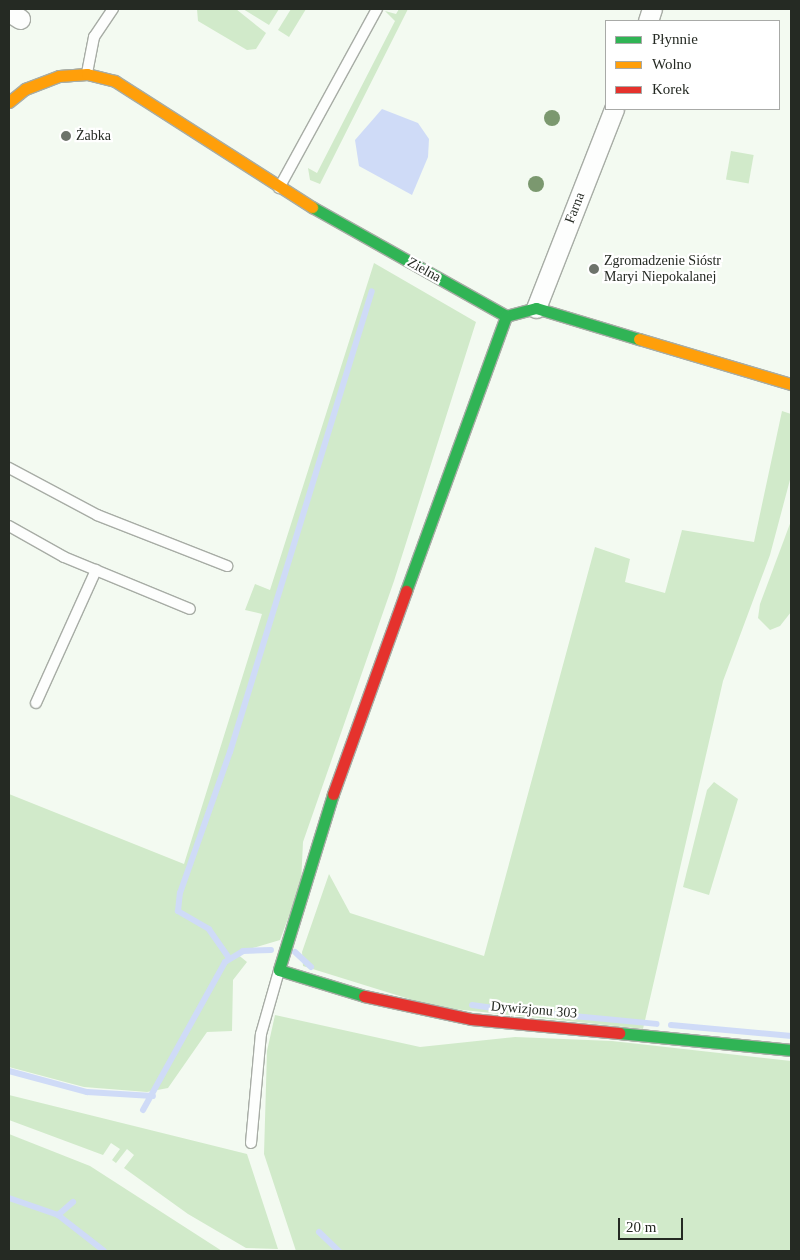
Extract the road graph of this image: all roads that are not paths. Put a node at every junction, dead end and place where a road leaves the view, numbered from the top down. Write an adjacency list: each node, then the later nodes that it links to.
1 (114, 9): 3 (lane)
2 (378, 9): 6 (lane)
3 (87, 74): 4 (street); 6 (street, Zielna)
4 (9, 102)
5 (614, 110): 7 (street, Farna)
6 (278, 188): 8 (street, Zielna)
7 (536, 308): 8 (street); 9 (street)
8 (506, 316): 16 (street)
9 (791, 384)
10 (9, 468): 12 (lane)
11 (9, 526): 13 (lane)
12 (227, 566)
13 (96, 570): 14 (lane); 15 (lane)
14 (190, 609)
15 (36, 703)
16 (279, 970): 17 (street, Dywizjonu 303); 18 (lane)
17 (791, 1050)
18 (251, 1143)

